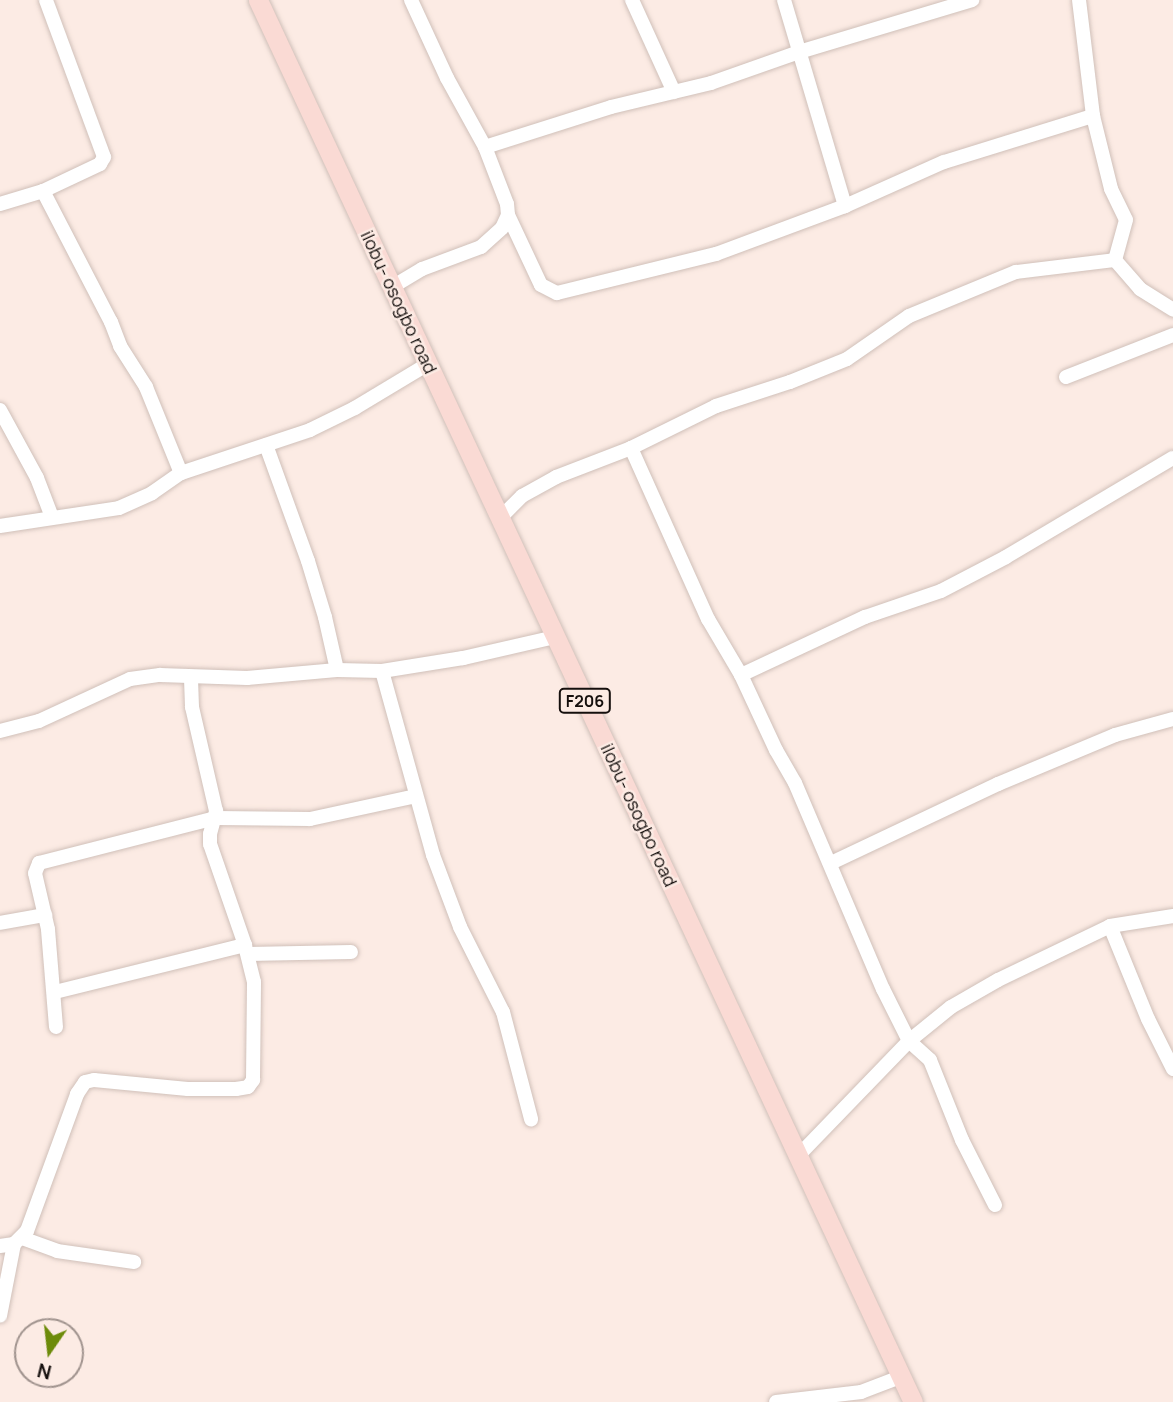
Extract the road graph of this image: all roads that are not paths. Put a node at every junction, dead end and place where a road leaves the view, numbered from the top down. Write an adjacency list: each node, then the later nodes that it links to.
1 (46, 0): 12 (street)
2 (258, 0): 17 (main road, ilobu- osogbo road / F206)
3 (411, 0): 11 (street)
4 (632, 0): 9 (street)
5 (784, 0): 8 (street)
6 (972, 0): 8 (street)
7 (1079, 0): 10 (street)
8 (799, 52): 9 (street); 14 (street)
9 (674, 92): 11 (street)
10 (1093, 116): 14 (street); 16 (street)
11 (485, 147): 15 (street)
12 (43, 191): 13 (street); 26 (street)
13 (0, 204)
14 (845, 206): 15 (street)
15 (508, 215): 17 (street)
16 (1115, 260): 18 (street); 24 (street)
17 (392, 287): 20 (main road, ilobu- osogbo road / F206)
18 (1173, 310)
19 (1173, 335): 21 (street)
20 (428, 364): 23 (street); 28 (main road, ilobu- osogbo road / F206)
21 (1066, 377)
22 (0, 410): 27 (street)
23 (266, 445): 26 (street); 31 (street)
24 (631, 448): 28 (street); 33 (street)
25 (1173, 458): 33 (street)
26 (181, 473): 27 (street)
27 (52, 517): 29 (street)
28 (500, 518): 30 (main road, ilobu- osogbo road / F206)
29 (0, 526)
30 (555, 636): 32 (street); 51 (main road, ilobu- osogbo road / F206)
31 (337, 670): 32 (street); 34 (street)
32 (382, 671): 37 (street)
33 (741, 675): 39 (street)
34 (191, 678): 36 (street); 38 (street)
35 (1173, 719): 39 (street)
36 (0, 731)
37 (416, 796): 38 (street); 50 (street)
38 (216, 818): 40 (street); 44 (street)
39 (831, 863): 48 (street)
40 (45, 915): 42 (street); 46 (street)
41 (1173, 916): 43 (street)
42 (0, 923)
43 (1110, 926): 48 (street); 49 (street)
44 (246, 949): 45 (street); 46 (street); 53 (street)
45 (351, 952)
46 (55, 992): 47 (street)
47 (56, 1027)
48 (909, 1041): 51 (street); 52 (street)
49 (1171, 1063)
50 (531, 1119)
51 (798, 1156): 56 (main road, ilobu- osogbo road / F206)
52 (995, 1205)
53 (12, 1243): 54 (street); 55 (street)
54 (134, 1262)
55 (0, 1316)
56 (900, 1377): 57 (street); 58 (main road, ilobu- osogbo road / F206)
57 (776, 1402)
58 (914, 1402)

